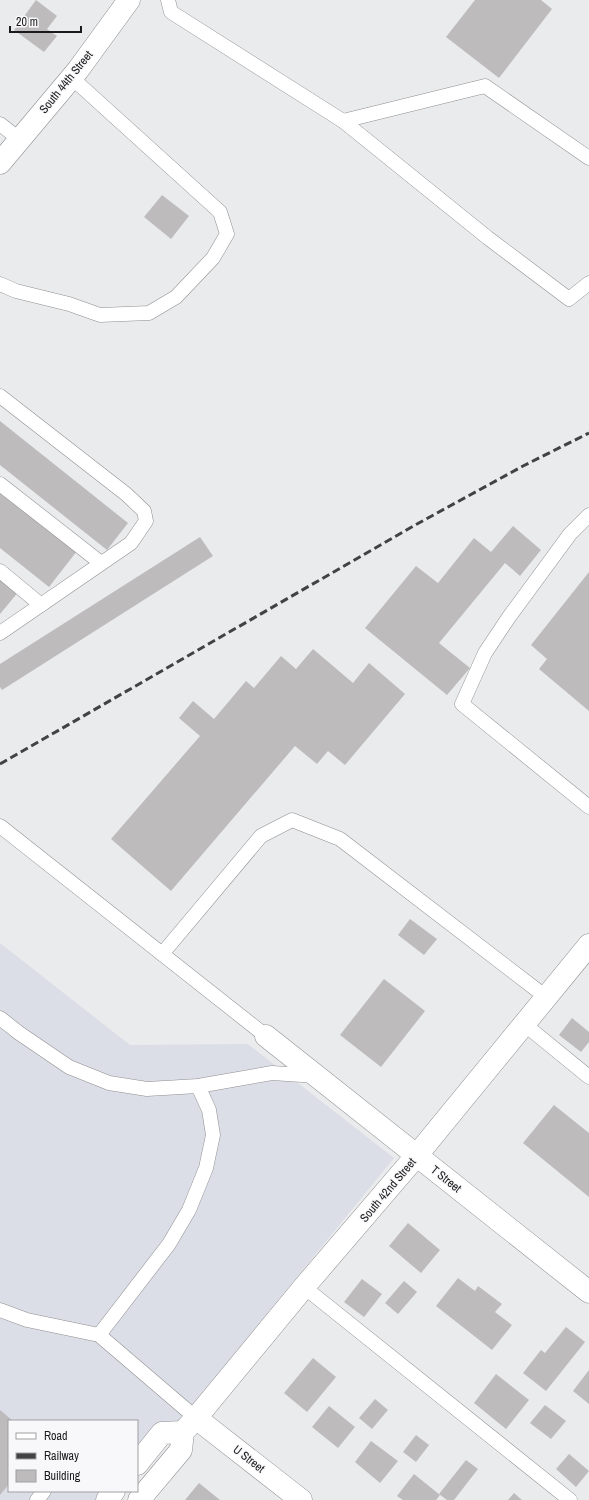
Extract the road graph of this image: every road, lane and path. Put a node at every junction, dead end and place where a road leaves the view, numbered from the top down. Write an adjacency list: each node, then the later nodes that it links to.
1 (168, 0): 4 (lane)
2 (123, 2): 3 (street, South 44th Street)
3 (72, 78): 6 (street, South 44th Street); 10 (lane)
4 (343, 121): 7 (lane); 9 (lane)
5 (0, 124): 6 (lane)
6 (19, 139): 8 (street, South 44th Street)
7 (589, 158)
8 (0, 163)
9 (589, 283)
10 (0, 284)
11 (0, 396): 14 (lane)
12 (0, 484): 14 (lane)
13 (589, 515): 18 (lane)
14 (101, 563): 16 (lane)
15 (0, 571): 16 (lane)
16 (41, 605): 17 (lane)
17 (0, 633)
18 (589, 807)
19 (0, 826): 21 (lane)
20 (589, 945): 22 (street, South 42nd Street)
21 (162, 954): 22 (lane); 25 (lane)
22 (546, 997): 24 (street, South 42nd Street)
23 (0, 1018): 28 (lane)
24 (524, 1024): 27 (lane); 29 (street, South 42nd Street)
25 (266, 1036): 26 (street, T Street)
26 (317, 1076): 28 (lane); 29 (street, T Street)
27 (589, 1077)
28 (198, 1086): 33 (lane)
29 (417, 1155): 30 (street, South 42nd Street); 31 (street, T Street)
30 (304, 1287): 34 (street, South 42nd Street); 42 (lane)
31 (589, 1292)
32 (0, 1310): 33 (lane)
33 (99, 1334): 34 (lane)
34 (190, 1425): 35 (street); 40 (street); 41 (street, U Street)
35 (138, 1462)
36 (43, 1492): 38 (lane)
37 (113, 1492): 39 (street)
38 (37, 1500)
39 (107, 1500)
40 (139, 1500)
41 (300, 1500)
42 (570, 1500)

